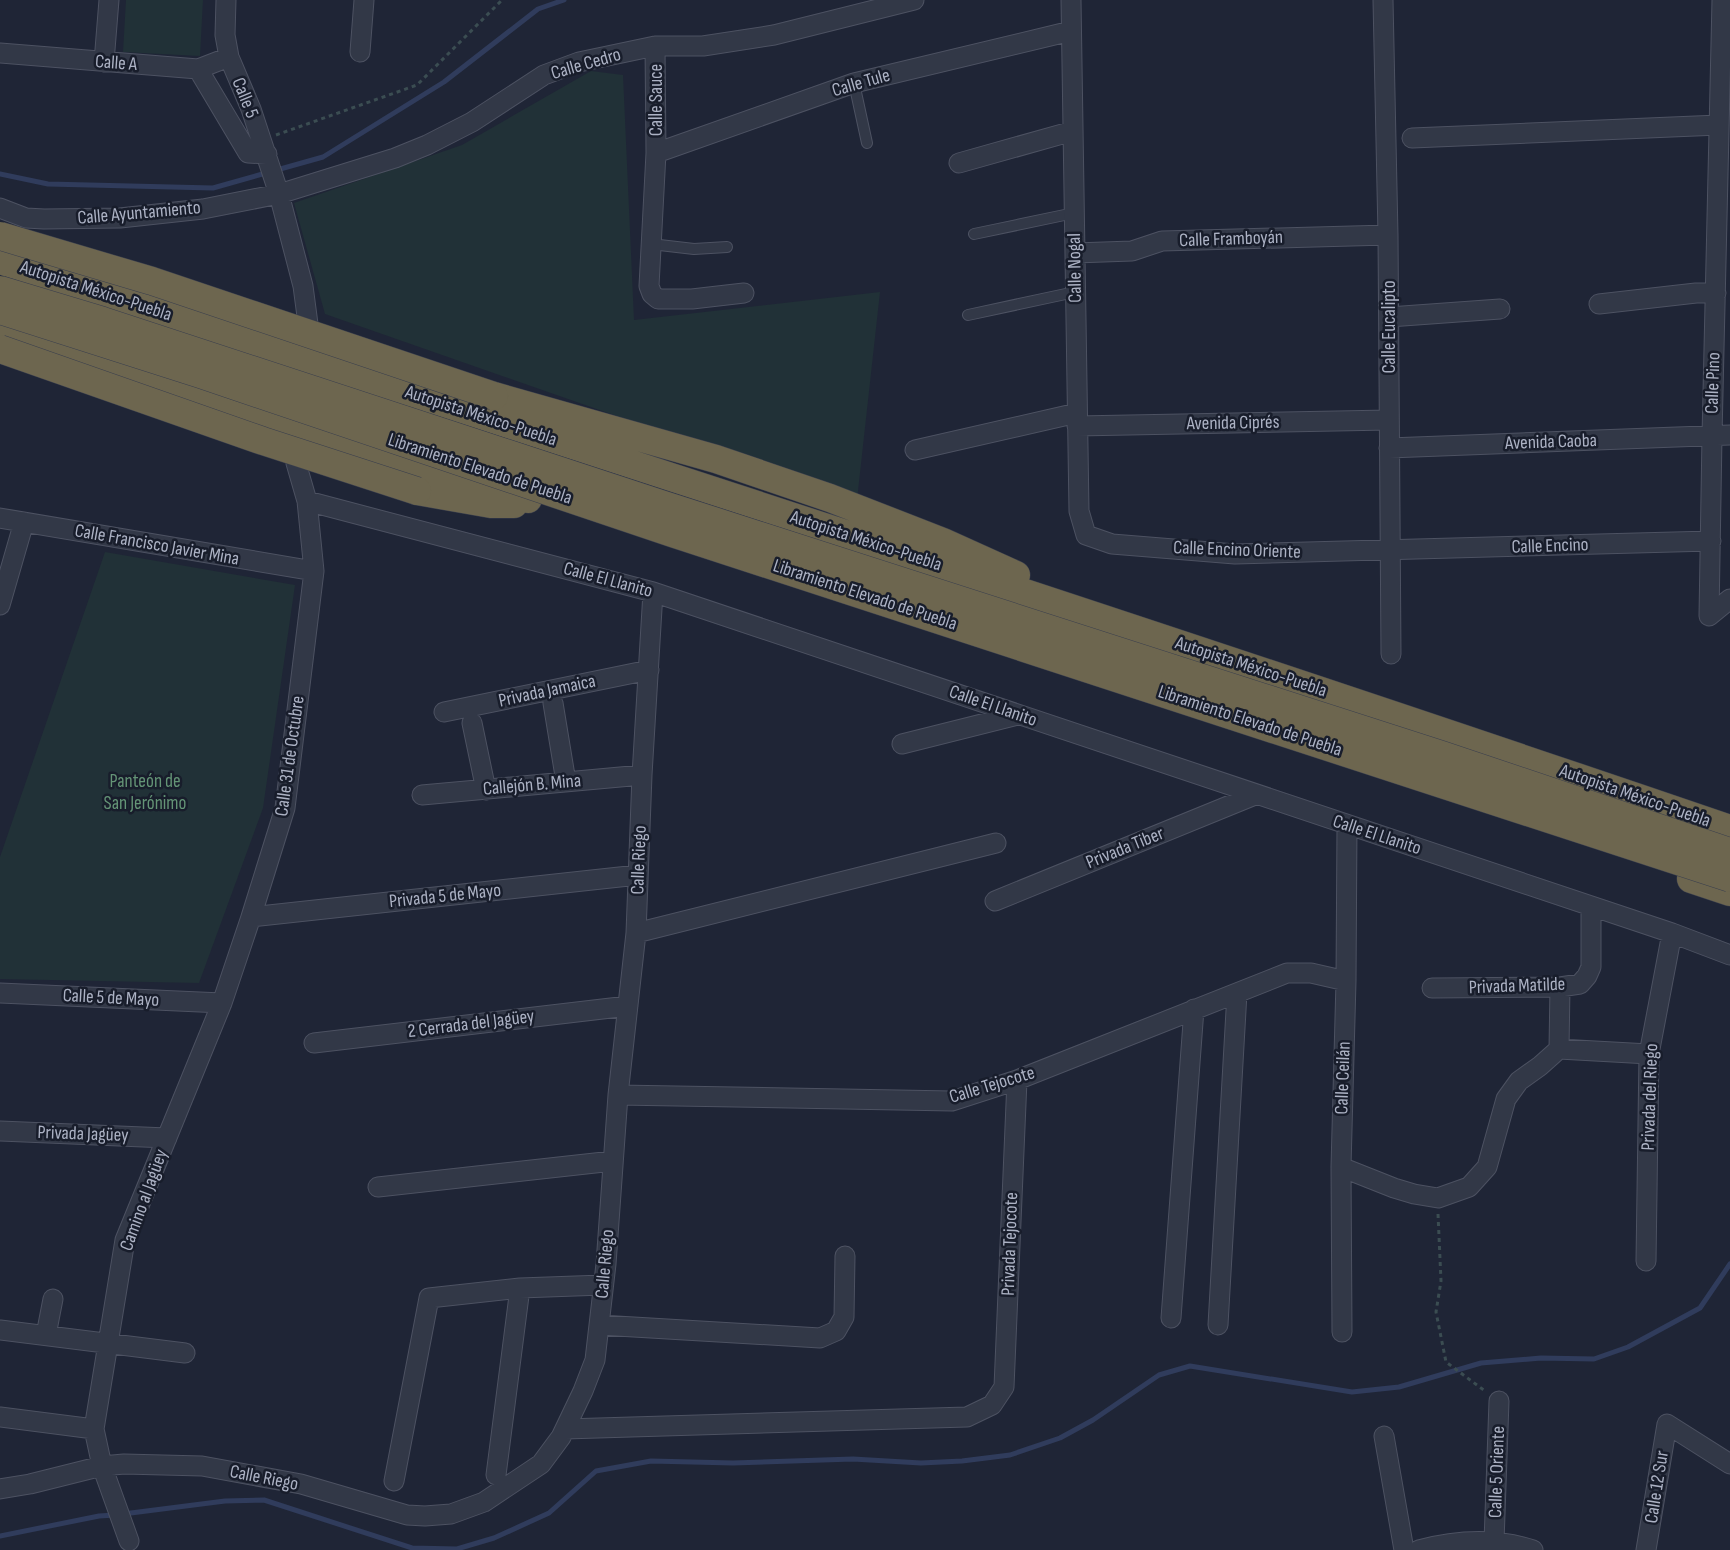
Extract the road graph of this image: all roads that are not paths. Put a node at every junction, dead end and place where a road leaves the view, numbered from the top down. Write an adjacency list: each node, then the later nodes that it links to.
1 (109, 0): 13 (street)
2 (226, 0): 12 (street, Calle 5)
3 (364, 0): 10 (street)
4 (914, 0): 9 (street, Calle Cedro)
5 (1071, 0): 8 (street, Calle Nogal)
6 (1383, 0): 28 (street, Calle Eucalipto)
7 (1722, 0): 16 (street, Calle Pino)
8 (1072, 31): 15 (street, Calle Tule); 17 (street, Calle Nogal)
9 (656, 46): 21 (street, Calle Sauce); 23 (street, Calle Cedro)
10 (360, 52)
11 (0, 54): 13 (street, Calle A)
12 (229, 57): 14 (street, Calle A); 20 (street, Calle 5)
13 (104, 62): 14 (street, Calle A)
14 (198, 69): 20 (street)
15 (854, 84): 19 (lane); 21 (street, Calle Tule)
16 (1720, 125): 18 (street); 25 (street, Calle Pino)
17 (1073, 132): 22 (street); 26 (street, Calle Nogal)
18 (1412, 138)
19 (867, 143)
20 (265, 151): 23 (street, Calle 5)
21 (656, 153): 30 (street, Calle Sauce)
22 (959, 163)
23 (278, 189): 24 (street, Calle Ayuntamiento); 43 (street, Calle 5)
24 (0, 208)
25 (1724, 208): 37 (street, Calle Pino)
26 (1074, 214): 27 (lane); 32 (street, Calle Nogal)
27 (974, 234)
28 (1388, 235): 32 (street, Calle Framboyán); 42 (street, Calle Eucalipto)
29 (0, 236): 63 (highway, bridge)
30 (651, 244): 31 (lane); 36 (street, Calle Sauce)
31 (727, 247)
32 (1075, 253): 35 (street, Calle Nogal)
33 (0, 260): 63 (highway, Autopista México-Puebla)
34 (0, 290): 79 (highway, Libramiento Elevado de Puebla, bridge)
35 (1075, 292): 41 (lane); 46 (street, Calle Nogal)
36 (744, 293)
37 (1716, 293): 38 (street); 48 (street, Calle Pino)
38 (1599, 304)
39 (1500, 309): 42 (street)
40 (0, 310): 81 (highway, Libramiento Elevado de Puebla, bridge)
41 (968, 315)
42 (1388, 317): 47 (street, Calle Eucalipto)
43 (308, 324)
44 (0, 326): 53 (highway)
45 (0, 349): 53 (highway, bridge)
46 (1077, 419): 47 (street, Avenida Ciprés); 50 (street, Avenida Ciprés); 56 (street, Calle Nogal)
47 (1389, 420): 49 (street, Calle Eucalipto)
48 (1721, 436): 49 (street, Avenida Caoba); 57 (street, Calle Pino)
49 (1389, 448): 58 (street, Calle Eucalipto)
50 (915, 450)
51 (296, 464): 52 (street, Calle 31 de Octubre)
52 (307, 501): 59 (street, Calle 31 de Octubre); 60 (street, Calle El Llanito)
53 (542, 503): 82 (highway)
54 (0, 518): 55 (street, Calle Francisco Javier Mina)
55 (24, 522): 59 (street, Calle Francisco Javier Mina); 62 (street)
56 (1086, 535): 58 (street, Calle Encino Oriente)
57 (1711, 542): 58 (street, Calle Encino); 61 (street, Calle Pino)
58 (1390, 550): 64 (street, Calle Eucalipto)
59 (314, 571): 85 (street, Calle 31 de Octubre)
60 (653, 592): 65 (street, Calle Riego); 68 (street, Calle El Llanito)
61 (1730, 599)
62 (0, 605)
63 (1068, 607): 77 (highway, Autopista México-Puebla)
64 (1391, 654)
65 (648, 670): 67 (street, Privada Jamaica); 71 (street, Calle Riego)
66 (553, 703): 72 (street)
67 (444, 712)
68 (1018, 715): 70 (street); 75 (street, Calle El Llanito)
69 (472, 724): 73 (street)
70 (902, 744)
71 (642, 775): 72 (street, Callejón B. Mina); 80 (street, Calle Riego)
72 (566, 782): 73 (street, Callejón B. Mina)
73 (486, 790): 74 (street, Callejón B. Mina)
74 (422, 795)
75 (1256, 795): 76 (street, Calle El Llanito); 83 (street, Privada Tiber)
76 (1347, 825): 84 (street, Calle El Llanito); 89 (street, Calle Ceilán)
77 (1730, 829)
78 (996, 843): 86 (street)
79 (1730, 852)
80 (638, 875): 85 (street, Privada 5 de Mayo); 86 (street, Calle Riego)
81 (1730, 878)
82 (1730, 892)
83 (995, 902)
84 (1591, 906): 87 (street, Calle El Llanito); 90 (street, Privada Matilde)
85 (251, 917): 94 (street, Calle 31 de Octubre)
86 (636, 933): 95 (street, Calle Riego)
87 (1672, 933): 88 (street, Calle El Llanito); 99 (street, Privada del Riego)
88 (1730, 955)
89 (1346, 982): 93 (street, Calle Tejocote); 105 (street, Calle Ceilán)
90 (1560, 987): 91 (street, Privada Matilde); 98 (street)
91 (1432, 988)
92 (0, 993): 94 (street, Calle 5 de Mayo)
93 (1237, 993): 96 (street, Calle Tejocote); 114 (street)
94 (222, 1003): 103 (street, Camino al Jagüey)
95 (628, 1006): 97 (street, 2 Cerrada del Jagüey); 101 (street, Calle Riego)
96 (1194, 1009): 100 (street, Calle Tejocote); 112 (street)
97 (314, 1043)
98 (1559, 1049): 99 (street); 105 (street)
99 (1649, 1054): 108 (street, Privada del Riego)
100 (1017, 1080): 101 (street, Calle Tejocote); 123 (street, Privada Tejocote)
101 (618, 1095): 104 (street, Calle Riego)
102 (0, 1131): 103 (street, Privada Jagüey)
103 (167, 1138): 118 (street, Camino al Jagüey)
104 (612, 1161): 106 (street); 109 (street, Calle Riego)
105 (1341, 1167): 116 (street, Calle Ceilán)
106 (378, 1187)
107 (845, 1256): 113 (street)
108 (1646, 1262)
109 (603, 1285): 110 (street); 113 (street, Calle Riego)
110 (520, 1288): 127 (street); 128 (street)
111 (53, 1298): 117 (street)
112 (1171, 1318)
113 (600, 1325): 123 (street, Calle Riego)
114 (1218, 1325)
115 (0, 1330): 117 (street)
116 (1342, 1332)
117 (46, 1335): 118 (street)
118 (108, 1342): 119 (street); 122 (street, Camino al Jagüey)
119 (185, 1353)
120 (1494, 1397): 131 (street, Calle 5 Oriente)
121 (0, 1417): 122 (street)
122 (94, 1429): 126 (street, Camino al Jagüey)
123 (565, 1429): 126 (street, Calle Riego)
124 (1384, 1436): 132 (street)
125 (1730, 1464): 135 (street, Calle 12 Sur)
126 (102, 1466): 129 (street, Calle Riego); 130 (street)
127 (496, 1475)
128 (394, 1481)
129 (0, 1489)
130 (131, 1542)
131 (1494, 1542): 133 (street, Calle 5 Oriente); 134 (street, Calle 5 Oriente)
132 (1404, 1550)
133 (1419, 1550)
134 (1533, 1550)
135 (1646, 1550)

